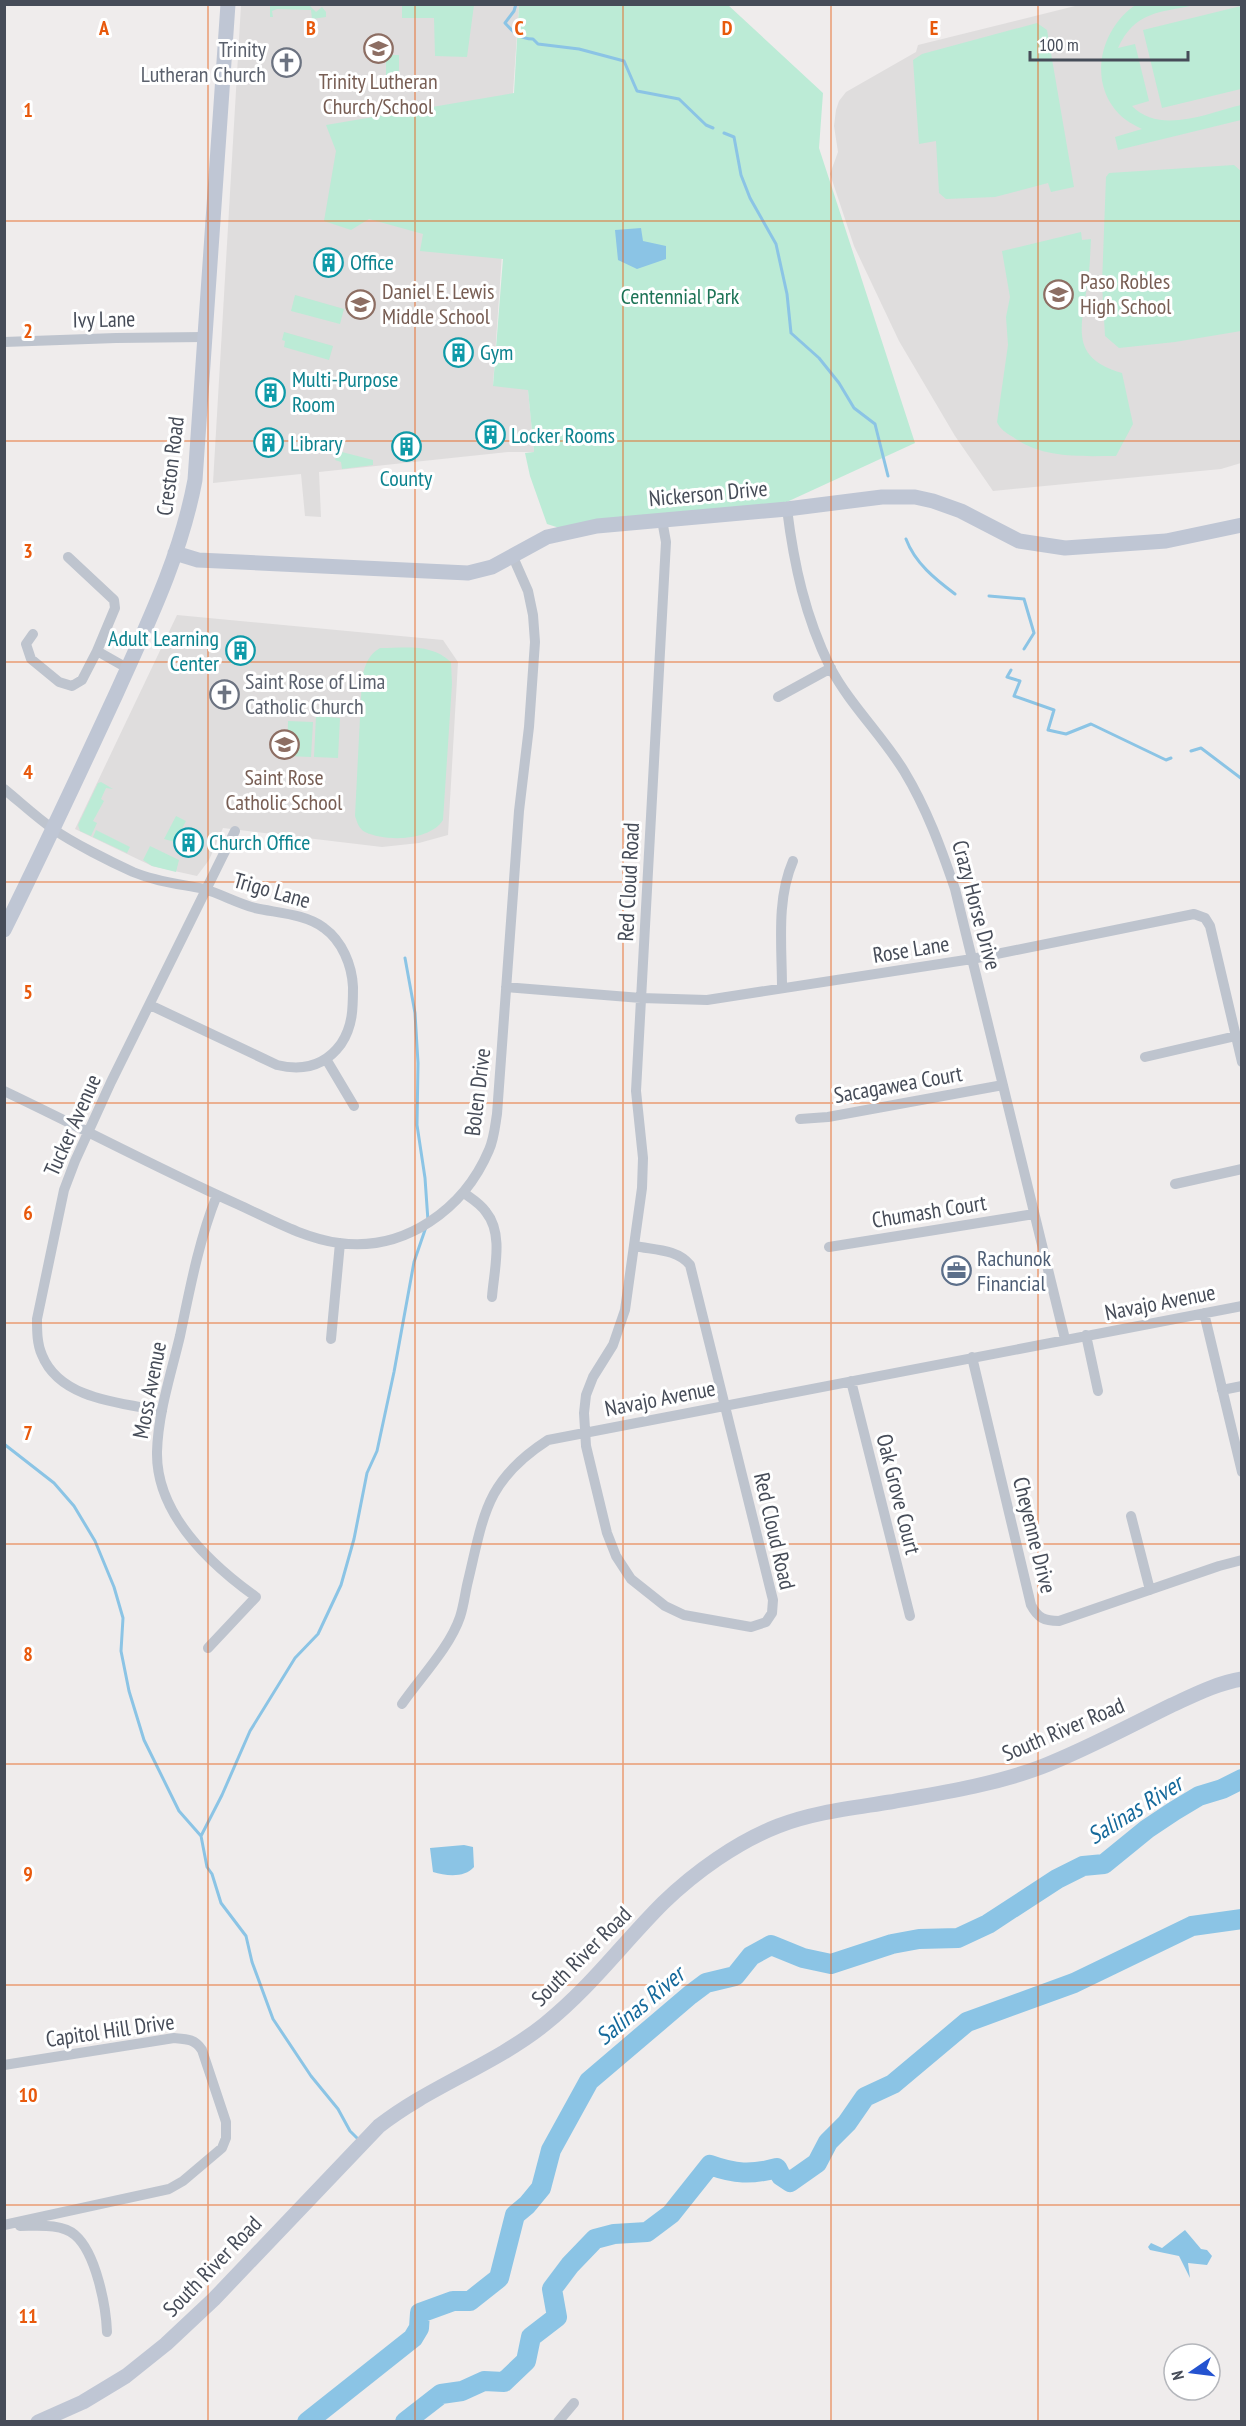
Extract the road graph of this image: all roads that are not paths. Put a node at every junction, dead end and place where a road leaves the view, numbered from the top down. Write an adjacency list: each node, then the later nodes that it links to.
1 (228, 4): 2 (main road, Creston Road)
2 (204, 337): 3 (street, Ivy Lane); 7 (main road, Creston Road)
3 (4, 342)
4 (787, 509): 5 (main road, Nickerson Drive); 6 (main road, Nickerson Drive); 13 (street, Crazy Horse Drive)
5 (663, 520): 8 (main road, Nickerson Drive); 24 (street, Red Cloud Road)
6 (1242, 525)
7 (175, 553): 8 (main road, Nickerson Drive); 12 (main road, Creston Road)
8 (513, 557): 22 (street, Bolen Drive)
9 (68, 558): 11 (street)
10 (33, 634): 11 (street)
11 (97, 651): 12 (street)
12 (127, 668): 16 (main road, Creston Road)
13 (831, 668): 14 (street); 21 (street, Crazy Horse Drive)
14 (778, 697)
15 (4, 789): 16 (street, Trigo Lane)
16 (54, 830): 19 (street, Trigo Lane); 20 (main road, Creston Road)
17 (235, 831): 19 (street, Tucker Avenue)
18 (793, 861): 23 (street)
19 (206, 890): 25 (street, Tucker Avenue); 28 (street, Trigo Lane)
20 (4, 930)
21 (972, 959): 23 (street, Rose Lane); 26 (street, Rose Lane); 30 (street, Crazy Horse Drive)
22 (506, 987): 24 (street, Rose Lane); 37 (street, Bolen Drive)
23 (782, 988): 24 (street, Rose Lane)
24 (641, 998): 41 (street, Red Cloud Road)
25 (150, 1005): 28 (street); 34 (street, Tucker Avenue)
26 (1236, 1036): 27 (street); 29 (street, Rose Lane)
27 (1145, 1057)
28 (326, 1059): 32 (street)
29 (1242, 1062)
30 (1003, 1085): 33 (street, Sacagawea Court); 39 (street, Crazy Horse Drive)
31 (4, 1091): 34 (street, Bolen Drive)
32 (354, 1106)
33 (800, 1119)
34 (89, 1131): 38 (street, Bolen Drive); 55 (street, Tucker Avenue)
35 (1242, 1169): 36 (street)
36 (1175, 1184)
37 (464, 1192): 40 (street, Bolen Drive); 43 (street)
38 (217, 1195): 40 (street, Bolen Drive); 55 (street, Moss Avenue)
39 (1034, 1214): 42 (street, Chumash Court); 48 (street, Crazy Horse Drive)
40 (340, 1243): 47 (street)
41 (635, 1246): 54 (street, Red Cloud Road); 56 (street, Red Cloud Road)
42 (829, 1247)
43 (492, 1297)
44 (1242, 1306): 45 (street, Navajo Avenue)
45 (1204, 1313): 46 (street, Navajo Avenue); 52 (street)
46 (1086, 1335): 48 (street, Navajo Avenue); 53 (street, Navajo Avenue)
47 (331, 1339)
48 (1065, 1339): 49 (street, Navajo Avenue)
49 (972, 1357): 50 (street, Navajo Avenue); 60 (street, Cheyenne Drive)
50 (851, 1381): 54 (street, Navajo Avenue); 61 (street, Oak Grove Court)
51 (1242, 1386): 52 (street)
52 (1222, 1389): 57 (street)
53 (1098, 1391)
54 (724, 1405): 56 (street, Navajo Avenue); 56 (street, Red Cloud Road)
55 (162, 1411): 62 (street, Moss Avenue)
56 (584, 1433): 64 (street, Navajo Avenue)
57 (1242, 1472)
58 (1131, 1516): 60 (street)
59 (1242, 1560): 60 (street, Cheyenne Drive)
60 (1150, 1590)
61 (910, 1616)
62 (208, 1648)
63 (1242, 1678): 69 (main road, South River Road)
64 (402, 1704)
65 (4, 2065): 66 (street, Capitol Hill Drive)
66 (4, 2226): 67 (street)
67 (107, 2332)
68 (574, 2403): 71 (street)
69 (56, 2417): 70 (main road, South River Road)
70 (38, 2421)
71 (558, 2421)

